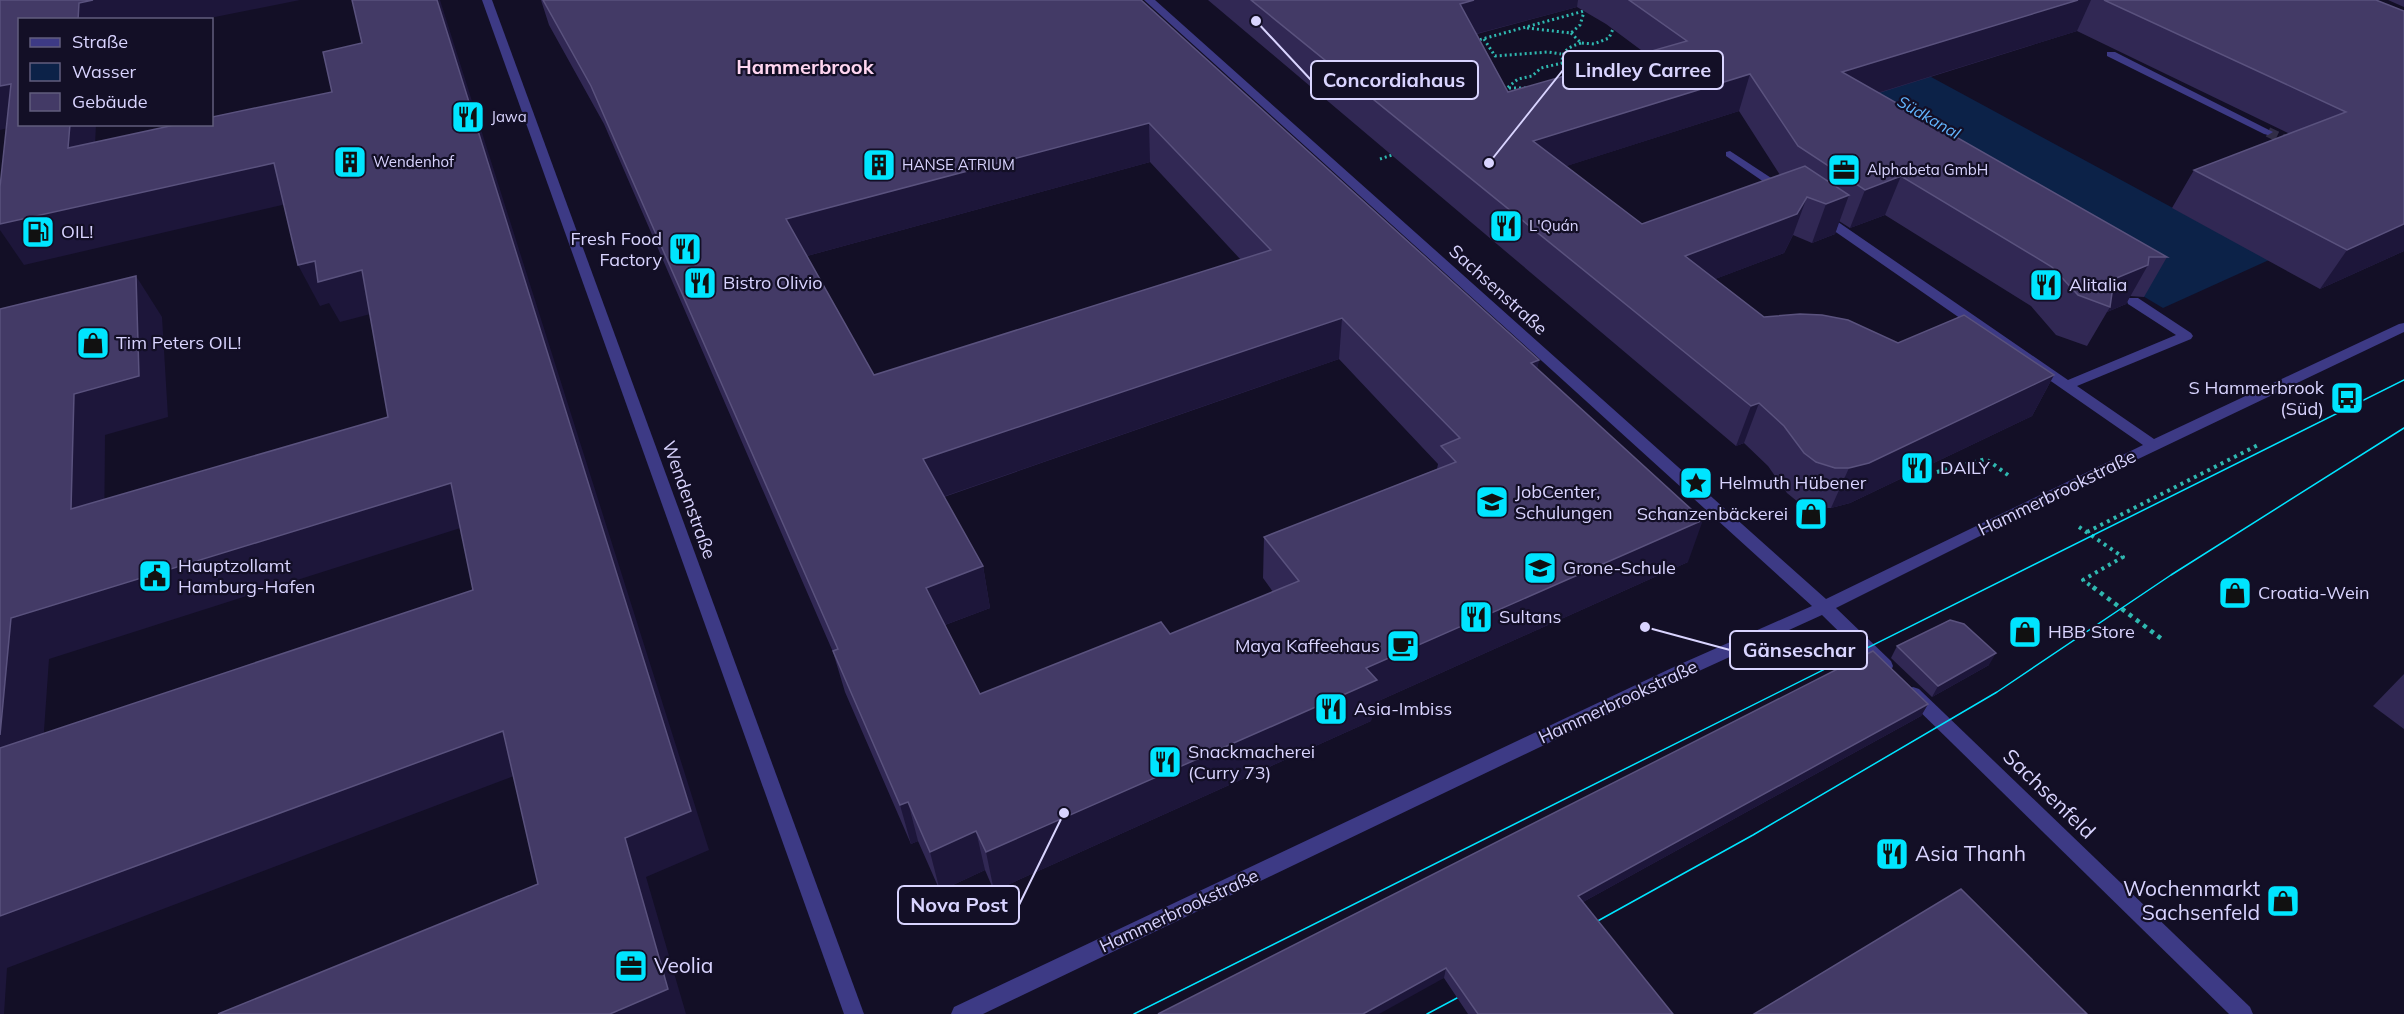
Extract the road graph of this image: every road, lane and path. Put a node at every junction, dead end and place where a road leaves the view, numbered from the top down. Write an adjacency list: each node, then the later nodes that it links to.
1 (487, 0): 36 (street, Wendenstraße)
2 (1149, 0): 34 (street, Sachsenstraße)
3 (1570, 8): 4 (path)
4 (1577, 13): 5 (path); 7 (path)
5 (1523, 28): 7 (path); 8 (path)
6 (1612, 29): 10 (path)
7 (1571, 33): 10 (path)
8 (1484, 39): 9 (path); 13 (path)
9 (1473, 42)
10 (1581, 43): 11 (path)
11 (1561, 54): 13 (path); 16 (path)
12 (2111, 54): 23 (street)
13 (1495, 56): 14 (path); 15 (path)
14 (1485, 57)
15 (1488, 62)
16 (1562, 63): 17 (path); 20 (path)
17 (1597, 70): 18 (path); 19 (path)
18 (1605, 70)
19 (1591, 78)
20 (1507, 88): 21 (path); 22 (path)
21 (1529, 88)
22 (1499, 89)
23 (2268, 132)
24 (1730, 154): 27 (street)
25 (2133, 301): 27 (street)
26 (2404, 327): 29 (street, Hammerbrookstraße)
27 (2068, 386): 29 (street)
28 (2258, 445): 33 (path)
29 (2154, 446): 34 (street, Hammerbrookstraße)
30 (1937, 472): 31 (path)
31 (2009, 476)
32 (2079, 526): 33 (path)
33 (2086, 532): 35 (path)
34 (1824, 607): 37 (street, Hammerbrookstraße); 38 (street, Sachsenfeld)
35 (2163, 640)
36 (854, 1014)
37 (961, 1014)
38 (2243, 1014)

